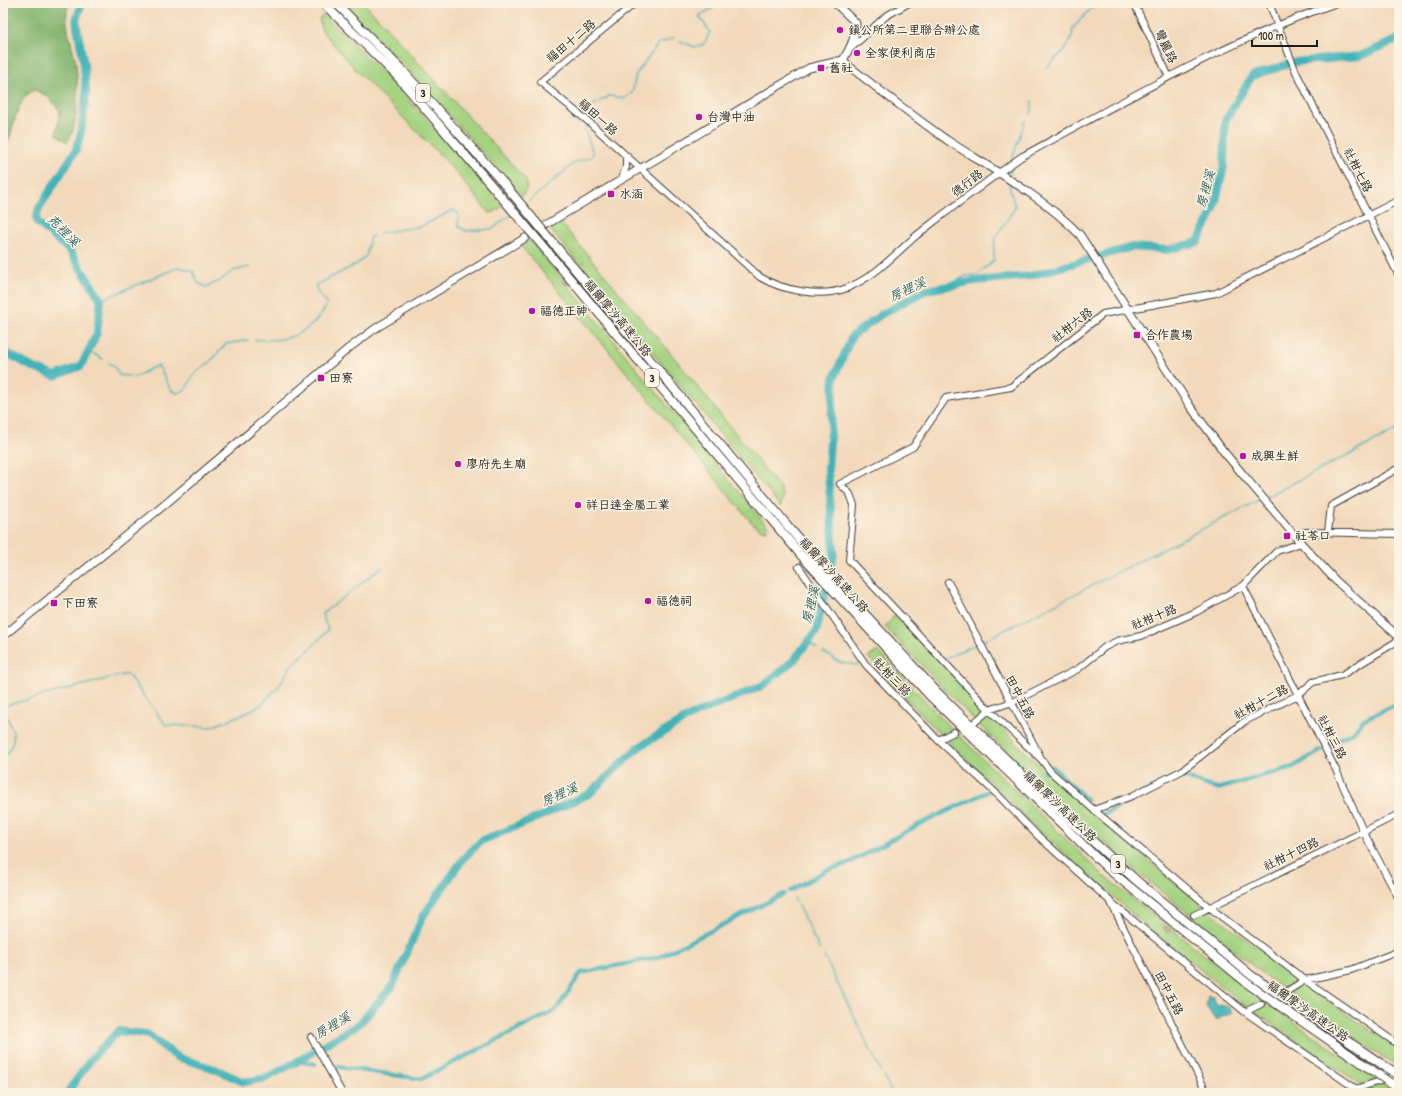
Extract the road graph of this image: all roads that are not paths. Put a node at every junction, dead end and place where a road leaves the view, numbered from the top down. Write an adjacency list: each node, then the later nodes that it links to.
1 (323, 3): 57 (highway, 福爾摩沙高速公路 / 3, bridge)
2 (337, 3): 55 (highway, 福爾摩沙高速公路 / 3, bridge)
3 (635, 3): 13 (street, 福田十二路)
4 (835, 3): 10 (main road)
5 (909, 3): 10 (street)
6 (1269, 3): 9 (street, 社柑七路)
7 (1337, 3): 9 (street, 德行路)
8 (1135, 4): 12 (street, 彎麗路)
9 (1278, 25): 12 (street, 德行路); 19 (street, 社柑七路)
10 (850, 49): 11 (main road)
11 (843, 60): 15 (main road); 16 (main road)
12 (1169, 77): 16 (street, 德行路)
13 (540, 82): 14 (street, 福田一路)
14 (626, 156): 15 (street, 福田一路); 17 (street)
15 (640, 169): 16 (street, 德行路); 17 (main road)
16 (999, 172): 23 (main road)
17 (622, 179): 20 (main road)
18 (1399, 200): 19 (street, 社柑六路)
19 (1369, 215): 22 (street, 社柑七路); 23 (street, 社柑六路)
20 (544, 226)
21 (525, 238): 31 (main road)
22 (1399, 276)
23 (1128, 309): 27 (main road); 36 (street, 社柑六路)
24 (1399, 468): 25 (street)
25 (1328, 532): 26 (street); 27 (street, 社柑十路)
26 (1399, 534)
27 (1300, 542): 30 (street, 社柑十路); 32 (main road)
28 (799, 566): 39 (street, 社柑三路)
29 (948, 582): 35 (street, 田中五路)
30 (1243, 586): 34 (street, 社柑三路); 35 (street, 社柑十路)
31 (3, 636)
32 (1399, 637)
33 (1399, 640): 34 (street, 社柑十二路)
34 (1298, 695): 41 (street, 社柑十二路); 43 (street, 社柑三路)
35 (1010, 703): 36 (street, 社柑十路); 40 (street, 田中五路)
36 (989, 710): 37 (street); 40 (street)
37 (975, 722)
38 (954, 732): 39 (street)
39 (938, 740): 45 (street, 社柑三路)
40 (1043, 762): 41 (street)
41 (1094, 810): 46 (street)
42 (1399, 814): 43 (street, 社柑十四路)
43 (1363, 831): 44 (street, 社柑三路); 46 (street, 社柑十四路)
44 (1399, 899)
45 (1112, 903): 52 (street, 社柑三路); 59 (street, 田中五路)
46 (1209, 907): 47 (street, 社柑十四路); 49 (street)
47 (1194, 915)
48 (1399, 951): 49 (street)
49 (1305, 980): 50 (street); 54 (street)
50 (1286, 992)
51 (1261, 1004): 52 (street)
52 (1245, 1012): 56 (street, 社柑三路)
53 (311, 1038): 58 (street)
54 (1399, 1045)
55 (1399, 1075): 56 (street)
56 (1355, 1088): 60 (street); 61 (street, 社柑三路)
57 (1399, 1088)
58 (342, 1093)
59 (1207, 1093)
60 (1343, 1093)
61 (1362, 1093)

